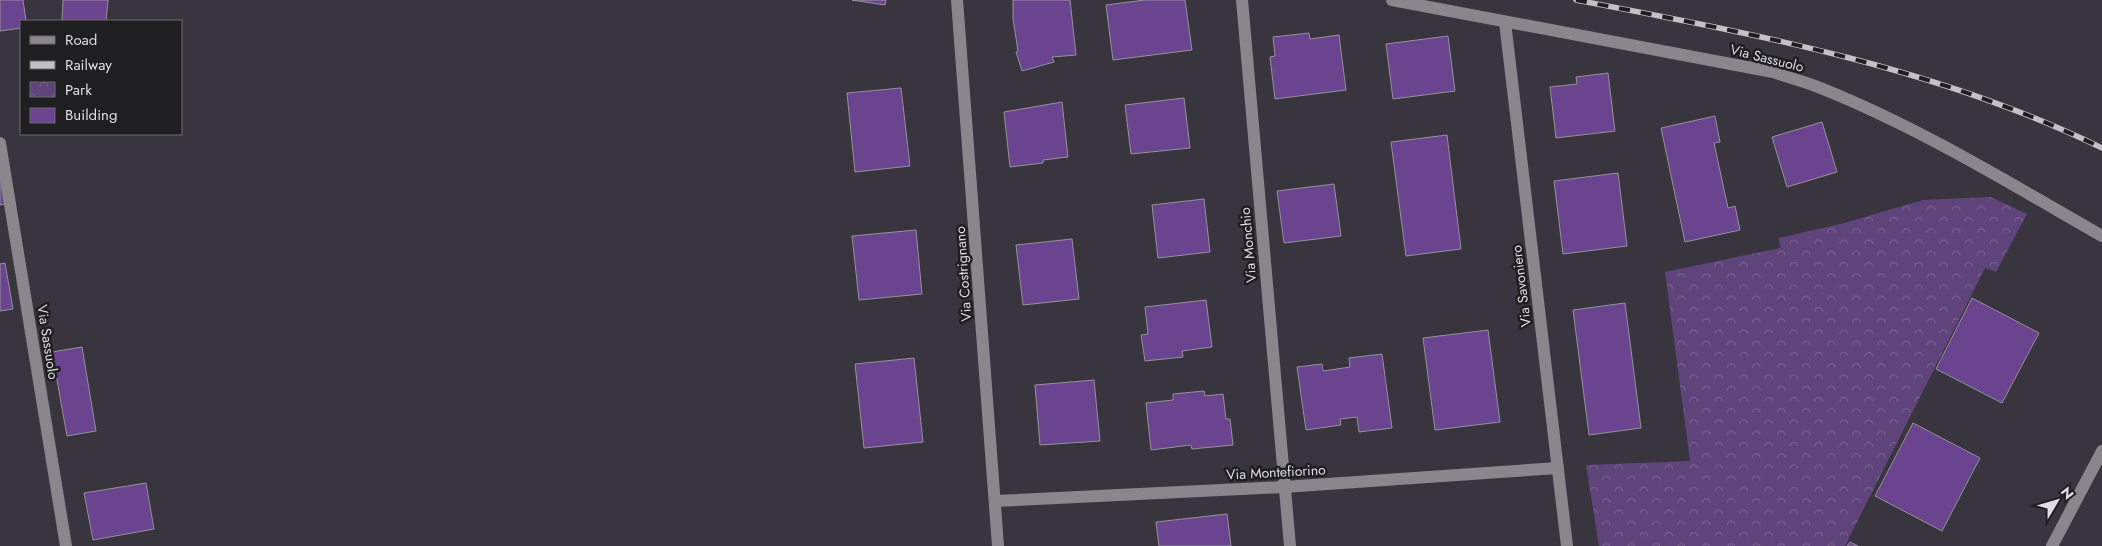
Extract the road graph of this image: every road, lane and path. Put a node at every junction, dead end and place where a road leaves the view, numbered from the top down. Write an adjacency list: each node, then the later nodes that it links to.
1 (957, 0): 10 (street, Via Costrignano)
2 (1242, 0): 9 (street, Via Monchio)
3 (1392, 0): 4 (street, Via Sassuolo)
4 (1505, 22): 6 (street, Via Sassuolo); 8 (street, Via Savoniero)
5 (0, 143): 11 (street, Via Sassuolo)
6 (2102, 236)
7 (2102, 451): 15 (street)
8 (1558, 468): 9 (street, Via Montefiorino); 14 (street, Via Savoniero)
9 (1284, 487): 10 (street, Via Montefiorino); 13 (street, Via Monchio)
10 (995, 501): 12 (street, Via Costrignano)
11 (66, 546)
12 (998, 546)
13 (1290, 546)
14 (1567, 546)
15 (2052, 546)

